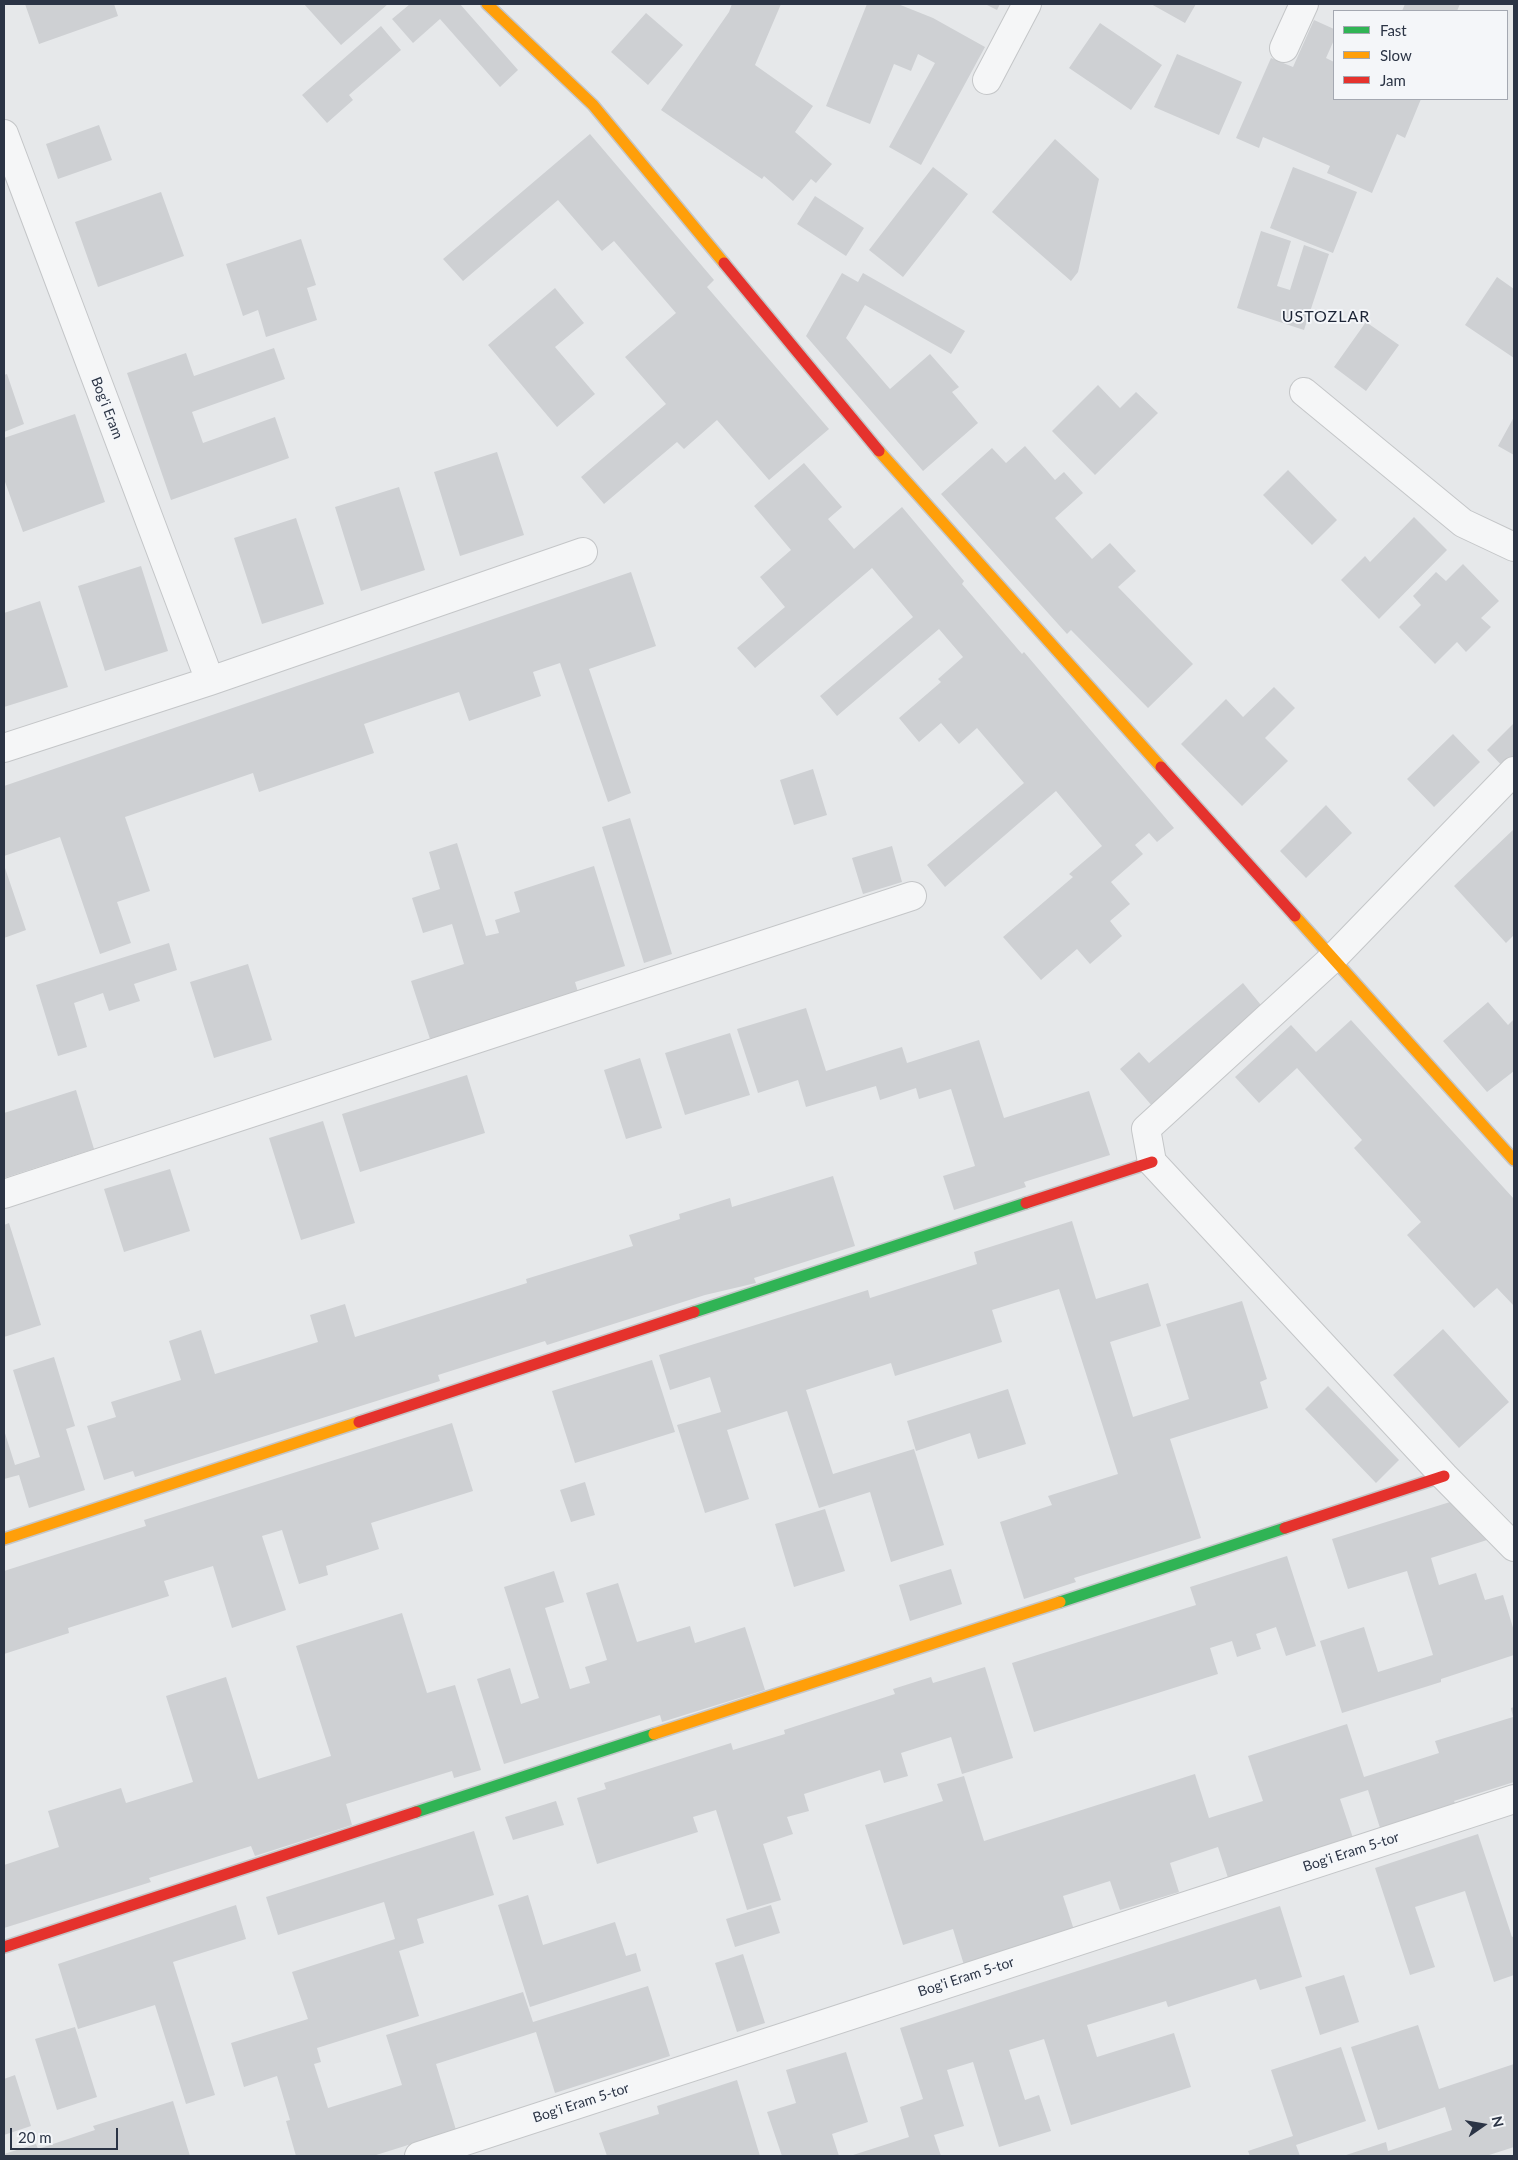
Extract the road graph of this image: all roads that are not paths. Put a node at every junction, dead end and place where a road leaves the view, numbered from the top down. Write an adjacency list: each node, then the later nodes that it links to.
1 (487, 4): 14 (street)
2 (1026, 4): 5 (street)
3 (1304, 4): 4 (street)
4 (1284, 48)
5 (988, 80)
6 (4, 134): 10 (street, Bog'i Eram)
7 (1304, 392): 8 (street)
8 (1514, 547)
9 (582, 552): 10 (street)
10 (210, 681): 11 (street)
11 (4, 748)
12 (1514, 771): 14 (street)
13 (912, 896): 17 (street)
14 (1333, 958): 15 (street); 16 (street)
15 (1514, 1160)
16 (1152, 1162): 18 (street); 19 (street)
17 (4, 1194)
18 (1444, 1476): 20 (street); 22 (street)
19 (4, 1539)
20 (1514, 1547)
21 (1514, 1799): 23 (street, Bog'i Eram 5-tor)
22 (4, 1947)
23 (419, 2156)

